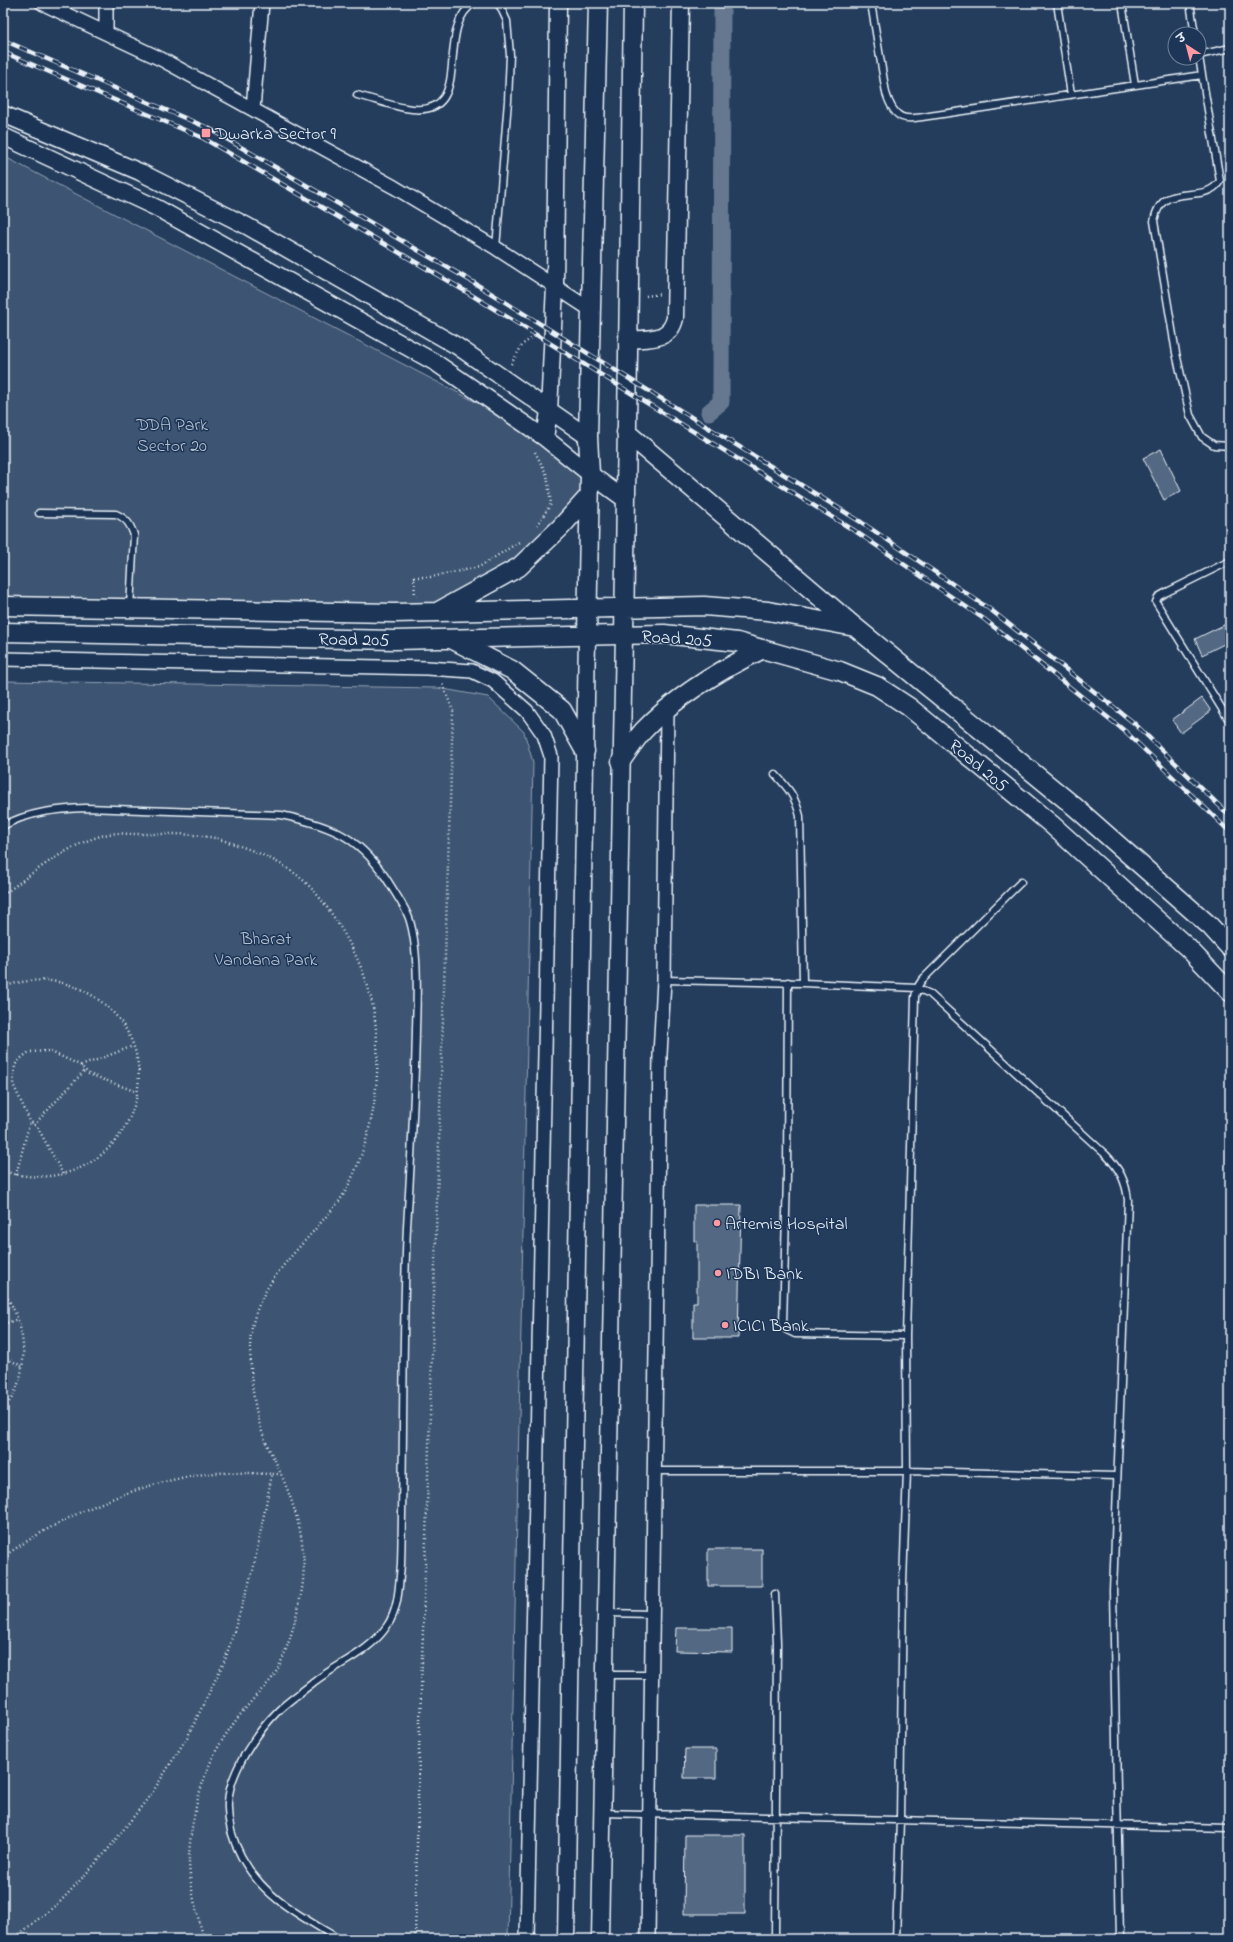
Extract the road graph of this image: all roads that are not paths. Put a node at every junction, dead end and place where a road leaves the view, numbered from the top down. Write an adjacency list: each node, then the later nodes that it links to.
1 (42, 3): 15 (street)
2 (106, 3): 15 (street)
3 (262, 3): 23 (street)
4 (474, 3): 21 (lane)
5 (496, 3): 26 (lane)
6 (558, 3): 27 (street)
7 (598, 3): 28 (main road)
8 (633, 3): 29 (main road)
9 (681, 3): 29 (street)
10 (872, 3): 22 (lane)
11 (1057, 3): 22 (lane)
12 (1122, 3): 20 (lane)
13 (1190, 3): 14 (lane)
14 (1194, 26)
15 (106, 33): 23 (street)
16 (1230, 48): 17 (lane)
17 (1207, 54)
18 (1201, 66): 19 (lane)
19 (1202, 75): 20 (lane); 34 (lane)
20 (1136, 85): 22 (lane)
21 (358, 94)
22 (1071, 95)
23 (252, 109): 26 (street)
24 (3, 114): 30 (street)
25 (3, 136): 33 (street)
26 (496, 248): 27 (street)
27 (555, 286): 28 (street); 30 (street)
28 (591, 310): 32 (main road)
29 (627, 340): 31 (main road)
30 (549, 411): 32 (street); 33 (street)
31 (626, 432): 37 (main road); 45 (main road)
32 (588, 437): 35 (main road)
33 (538, 442): 35 (street)
34 (1230, 446)
35 (590, 474): 36 (main road); 37 (street)
36 (589, 496): 43 (main road); 44 (main road)
37 (626, 500): 42 (main road)
38 (39, 513): 41 (lane)
39 (1230, 560): 53 (lane)
40 (3, 606): 41 (main road, Road 205)
41 (130, 608): 44 (main road, Road 205)
42 (624, 608): 43 (main road, Road 205); 45 (main road, Road 205); 47 (main road)
43 (587, 609): 44 (main road, Road 205); 48 (main road)
44 (437, 612)
45 (855, 627): 59 (main road, Road 205)
46 (3, 632): 49 (main road, Road 205)
47 (624, 635): 48 (main road, Road 205); 50 (main road, Road 205); 55 (street)
48 (587, 636): 49 (main road, Road 205); 54 (street)
49 (451, 638): 54 (main road)
50 (763, 649): 52 (main road); 64 (main road, Road 205)
51 (3, 659): 81 (street)
52 (667, 709): 55 (main road); 60 (street)
53 (1230, 722)
54 (585, 751): 82 (street)
55 (621, 761): 70 (street)
56 (775, 774): 62 (lane)
57 (3, 826): 80 (lane)
58 (1021, 882): 63 (lane)
59 (1230, 948)
60 (664, 980): 61 (lane); 67 (street)
61 (788, 982): 62 (lane); 65 (lane)
62 (803, 983): 63 (lane)
63 (917, 988): 65 (lane); 68 (lane)
64 (1230, 992)
65 (906, 1336): 66 (lane)
66 (907, 1470): 67 (lane); 68 (lane); 77 (lane)
67 (654, 1471): 71 (street)
68 (1116, 1476): 78 (lane)
69 (775, 1594): 76 (lane)
70 (606, 1613): 71 (lane); 72 (street)
71 (652, 1614): 73 (street)
72 (605, 1675): 73 (lane); 74 (street)
73 (651, 1675): 75 (street)
74 (602, 1813): 75 (lane); 83 (street)
75 (650, 1814): 76 (lane); 84 (street)
76 (776, 1817): 77 (lane); 85 (lane)
77 (900, 1820): 78 (lane); 86 (lane)
78 (1119, 1825): 79 (lane); 87 (lane)
79 (1230, 1828)
80 (339, 1939)
81 (527, 1939)
82 (566, 1939)
83 (600, 1939)
84 (648, 1939)
85 (775, 1939)
86 (896, 1939)
87 (1120, 1939)

